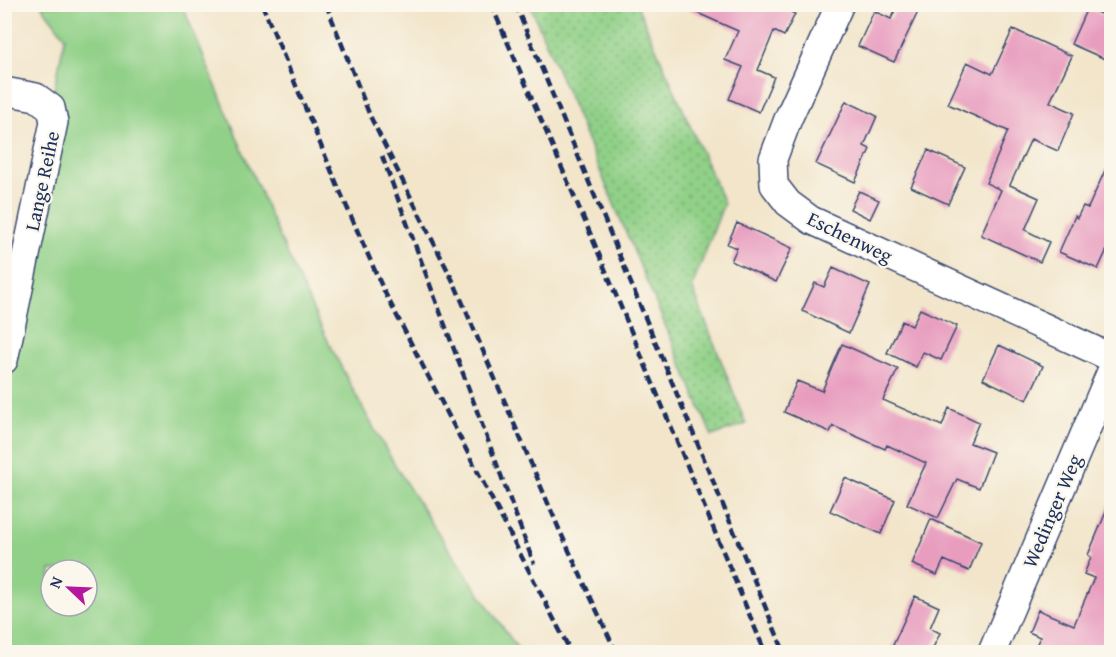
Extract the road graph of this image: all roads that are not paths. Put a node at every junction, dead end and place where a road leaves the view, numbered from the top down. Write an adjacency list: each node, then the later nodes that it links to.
1 (840, 4): 3 (street, Eschenweg)
2 (4, 91): 4 (street, Lange Reihe)
3 (1112, 358)
4 (4, 360)
5 (1112, 369): 6 (street, Wedinger Weg)
6 (992, 652)

